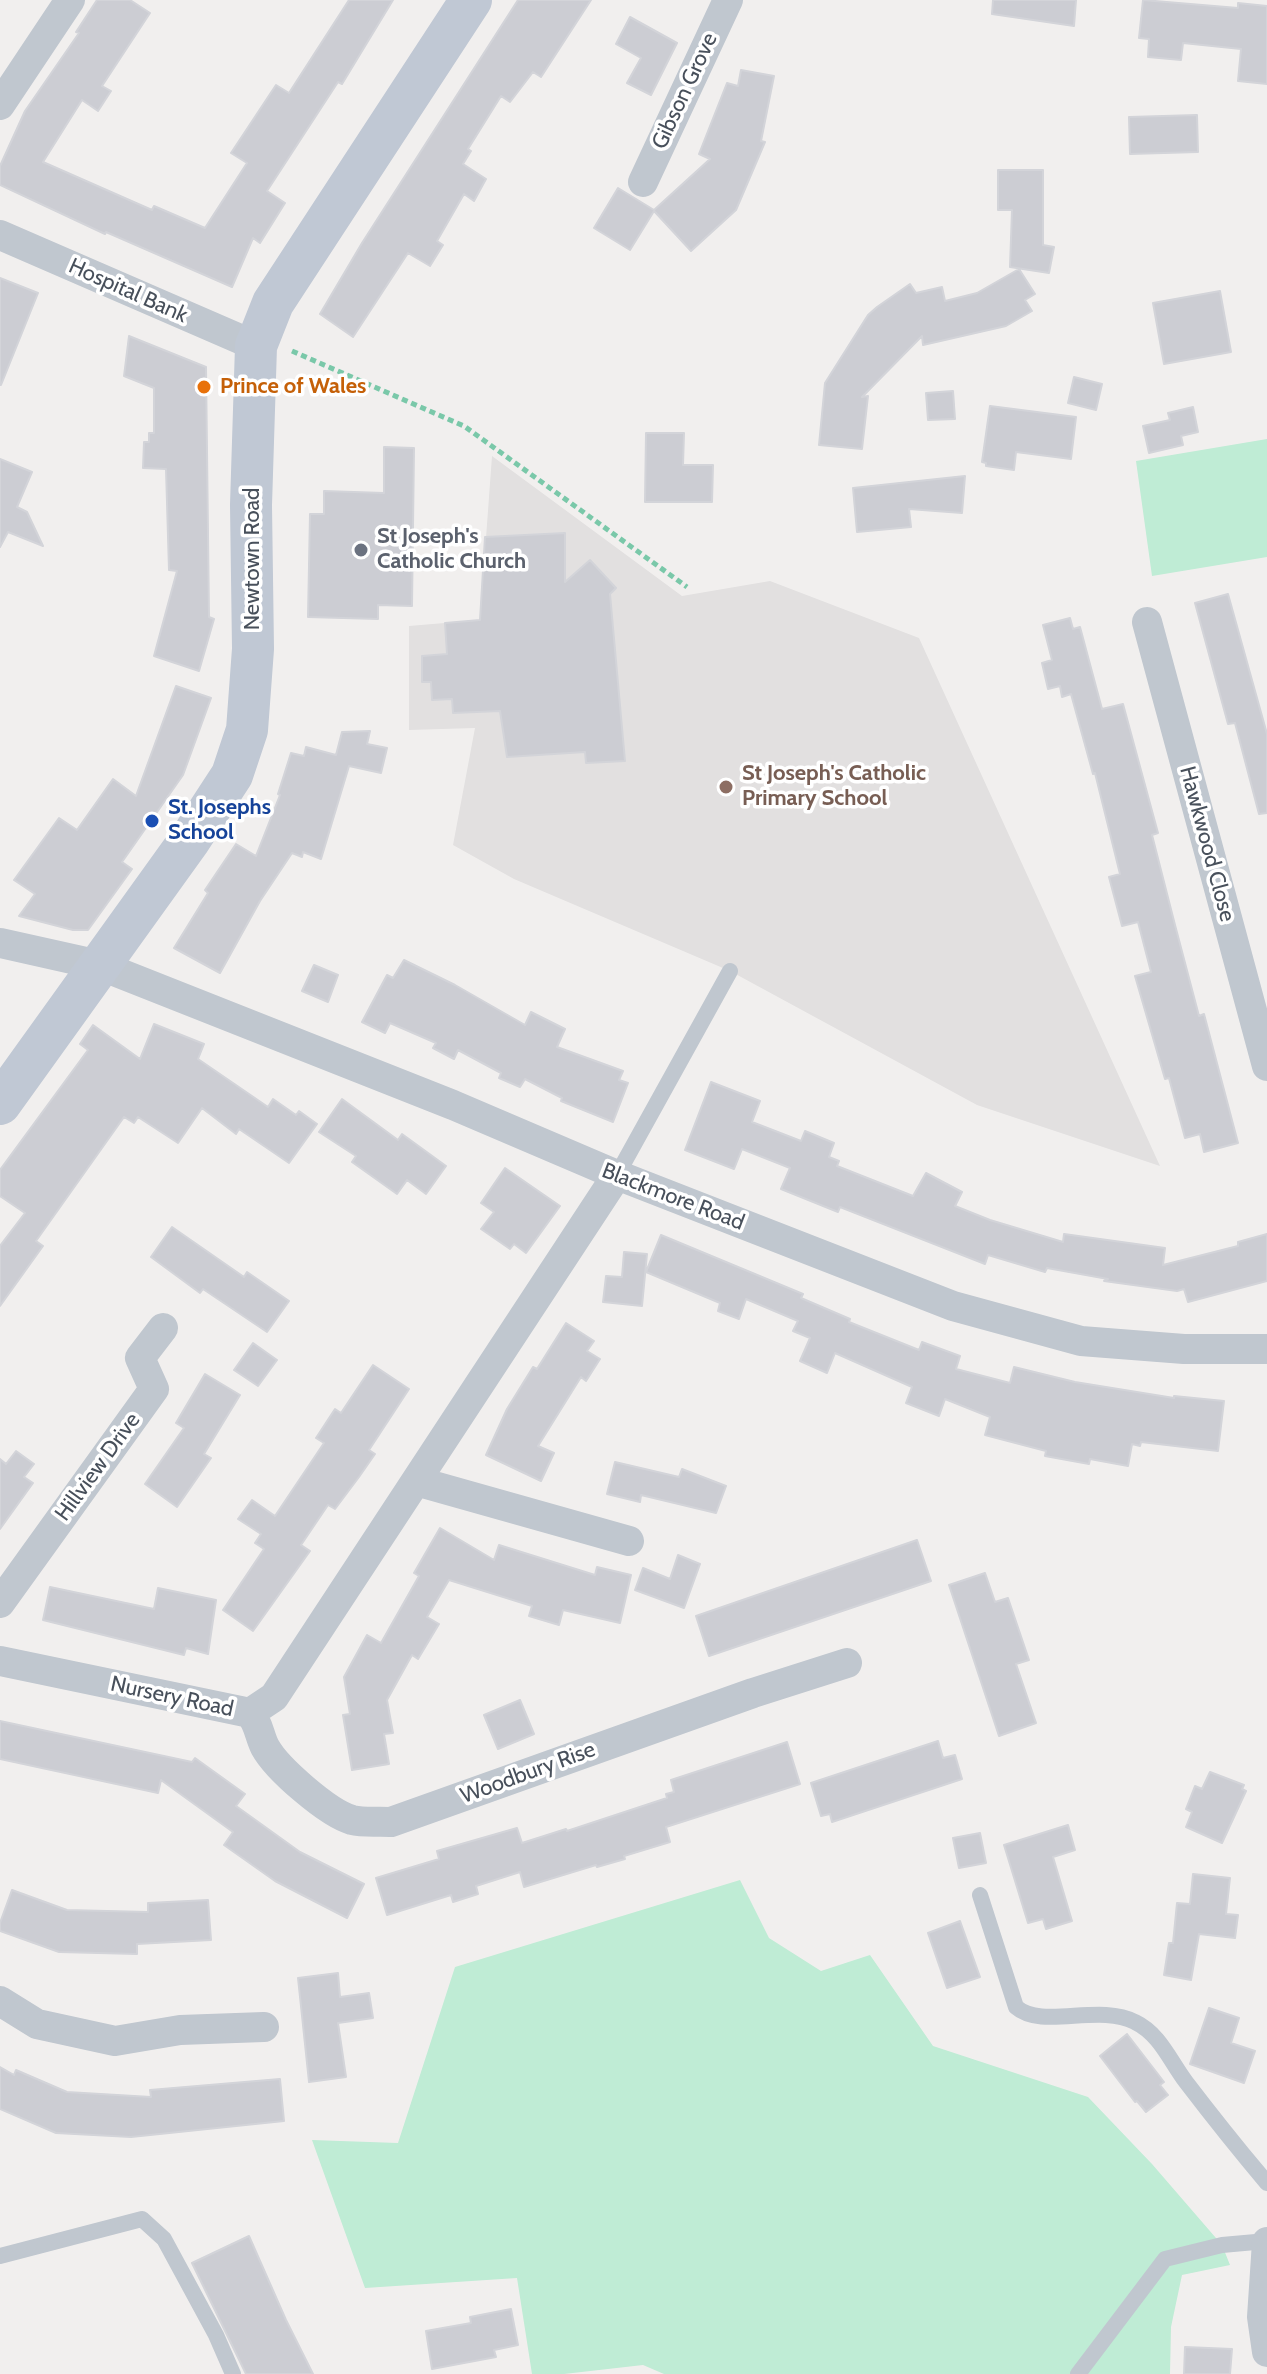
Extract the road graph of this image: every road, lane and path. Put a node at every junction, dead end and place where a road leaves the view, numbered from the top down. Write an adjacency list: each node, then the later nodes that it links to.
1 (70, 0): 4 (street)
2 (471, 0): 7 (main road, Newtown Road)
3 (728, 0): 5 (street, Gibson Grove)
4 (0, 105)
5 (643, 182)
6 (0, 235): 7 (street, Hospital Bank)
7 (258, 342): 8 (path); 11 (main road, Newtown Road)
8 (687, 587)
9 (1147, 622): 13 (street, Hawkwood Close)
10 (0, 943): 11 (street, Blackmore Road)
11 (99, 965): 14 (main road, Newtown Road); 15 (street, Blackmore Road)
12 (730, 971): 15 (lane)
13 (1267, 1066)
14 (0, 1104)
15 (617, 1175): 17 (street, Blackmore Road); 18 (street, Nursery Road)
16 (163, 1328): 20 (street, Hillview Drive)
17 (1267, 1349)
18 (416, 1481): 19 (street); 23 (street, Nursery Road)
19 (629, 1541)
20 (0, 1603)
21 (0, 1661): 23 (street, Nursery Road)
22 (847, 1663): 23 (street, Woodbury Rise)
23 (250, 1713)
24 (980, 1895): 27 (lane)
25 (0, 2001): 26 (street)
26 (264, 2027)
27 (1267, 2183)
28 (1267, 2242): 30 (street); 32 (lane)
29 (0, 2256): 31 (lane)
30 (1267, 2352)
31 (233, 2374)
32 (1078, 2374)

